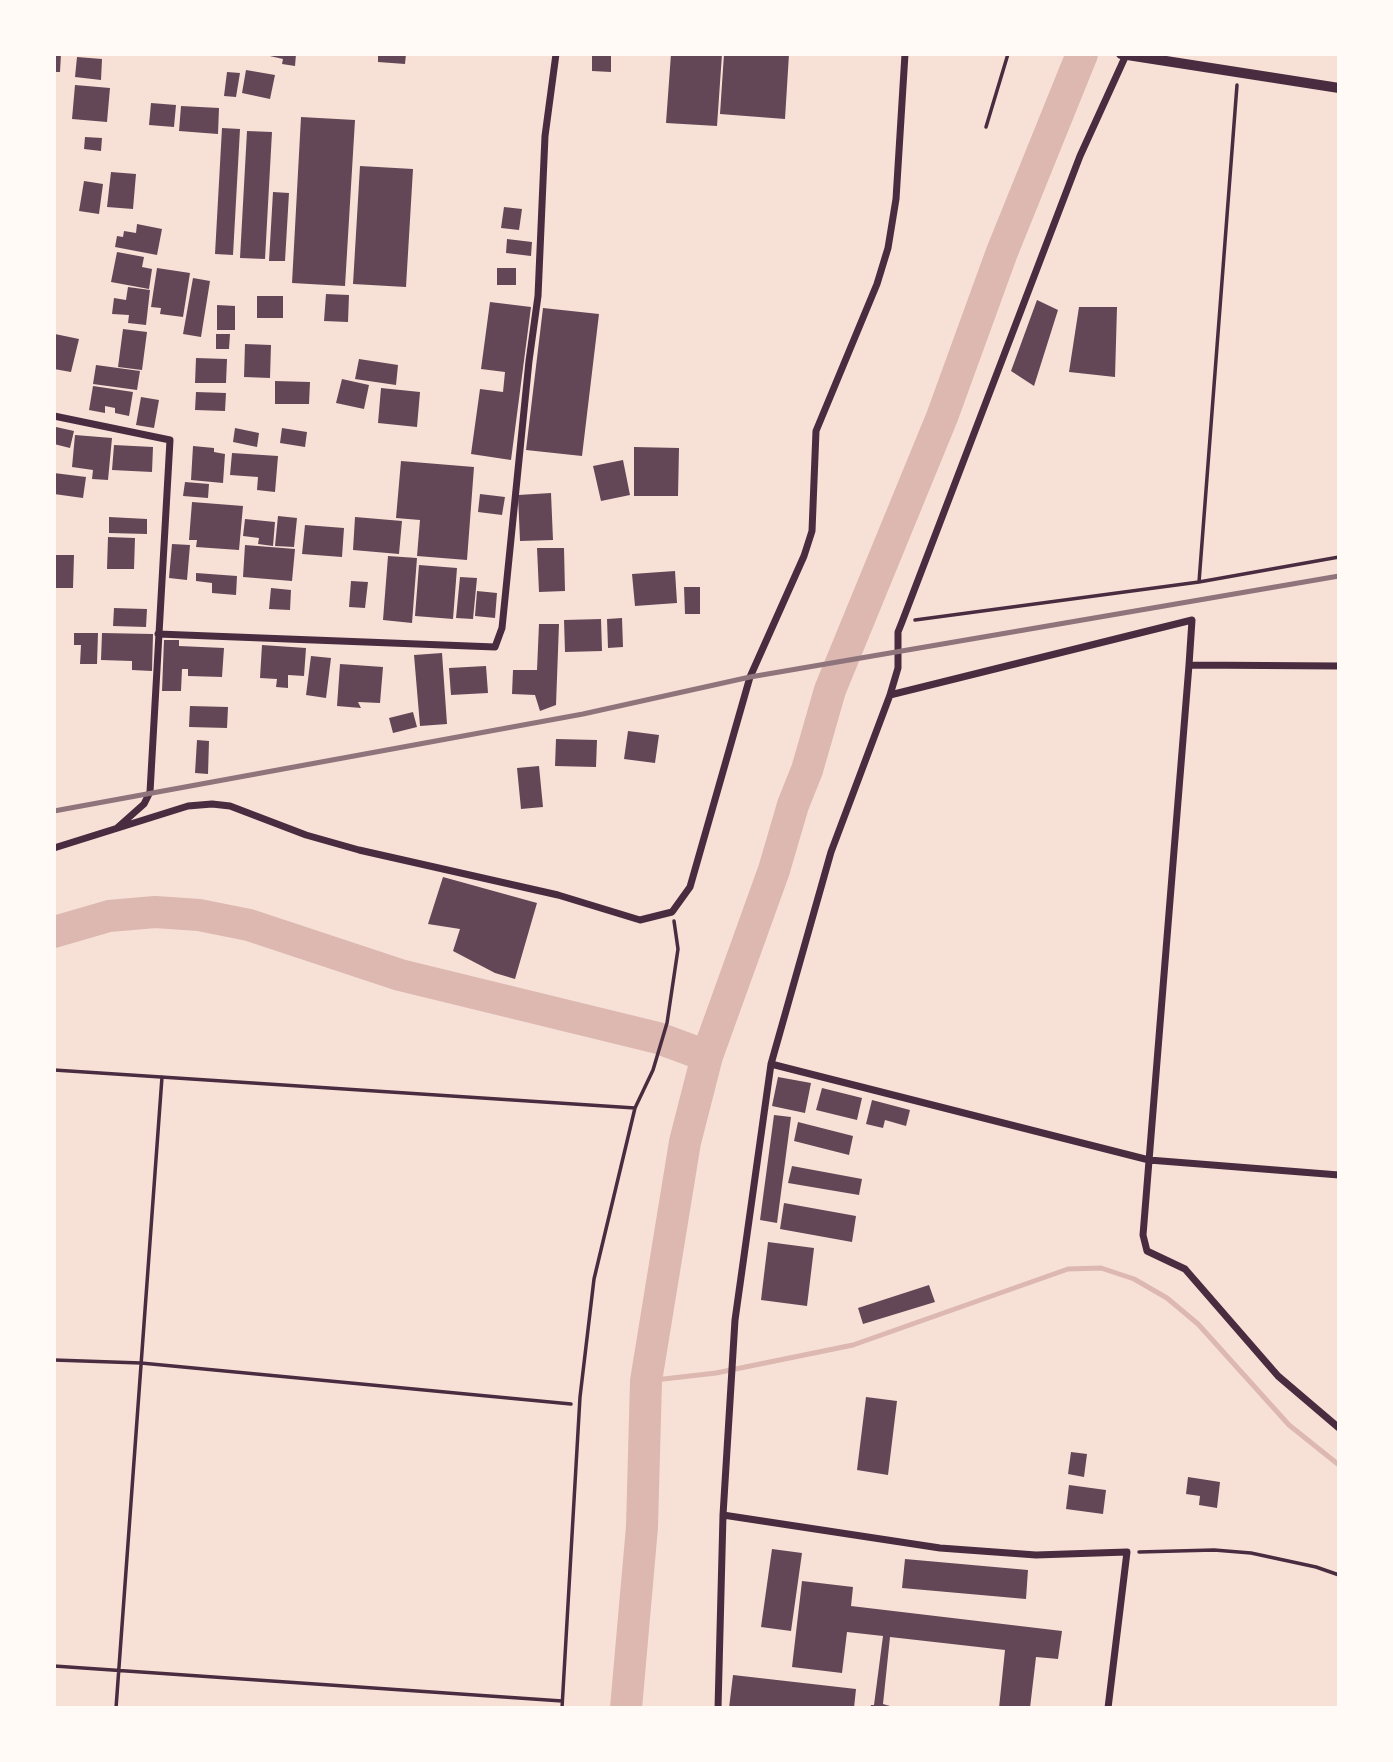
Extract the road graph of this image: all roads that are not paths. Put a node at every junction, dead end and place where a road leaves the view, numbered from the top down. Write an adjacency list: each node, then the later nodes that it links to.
1 (556, 54): 6 (street)
2 (905, 54): 10 (street)
3 (1124, 55): 4 (street); 9 (street)
4 (1339, 88)
5 (54, 416): 6 (street)
6 (158, 634): 10 (street)
7 (1189, 665): 8 (street); 9 (street); 13 (street)
8 (1339, 666)
9 (890, 695): 12 (street)
10 (114, 831): 11 (street)
11 (54, 848)
12 (771, 1064): 13 (street); 16 (street)
13 (1149, 1160): 14 (street); 15 (street)
14 (1339, 1175)
15 (1339, 1428)
16 (723, 1515): 17 (street); 18 (street)
17 (718, 1708)
18 (1108, 1708)

